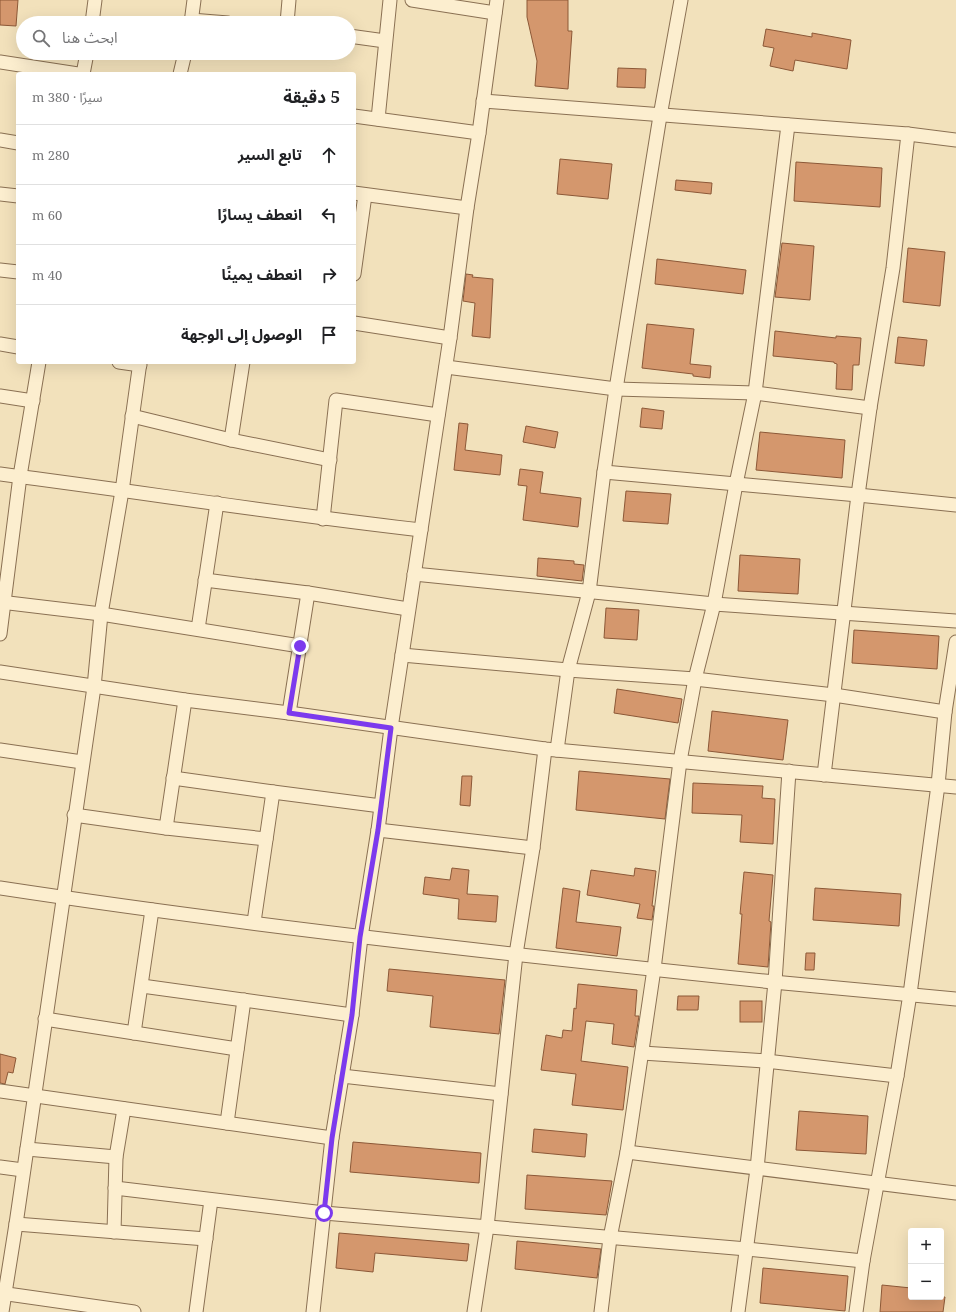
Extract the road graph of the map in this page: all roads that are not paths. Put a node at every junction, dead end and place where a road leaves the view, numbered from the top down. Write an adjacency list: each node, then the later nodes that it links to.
1 (96, 0): 9 (street)
2 (194, 0): 10 (street)
3 (290, 0): 11 (street)
4 (390, 0): 13 (street)
5 (412, 0): 8 (street)
6 (497, 0): 8 (street)
7 (681, 0): 22 (street)
8 (495, 14): 20 (street)
9 (93, 16)
10 (192, 16)
11 (289, 16)
12 (356, 37): 13 (street)
13 (385, 40): 23 (street)
14 (86, 60): 18 (street)
15 (183, 60): 19 (street)
16 (0, 62): 17 (street)
17 (65, 72)
18 (83, 72)
19 (180, 72)
20 (483, 102): 22 (street); 25 (street)
21 (356, 116): 23 (street)
22 (660, 116): 24 (street); 45 (street)
23 (378, 119): 25 (street)
24 (788, 125): 26 (street); 46 (street)
25 (480, 133): 33 (street)
26 (908, 134): 28 (street); 49 (street)
27 (0, 140): 29 (street)
28 (956, 140)
29 (16, 143)
30 (0, 194): 32 (street)
31 (359, 194): 33 (street); 34 (street)
32 (16, 196)
33 (467, 208): 38 (street)
34 (356, 247)
35 (0, 270): 36 (street)
36 (16, 272)
37 (356, 323): 38 (street)
38 (450, 338): 44 (street)
39 (0, 344): 40 (street)
40 (16, 347)
41 (39, 364): 48 (street)
42 (140, 364): 51 (street)
43 (243, 364): 52 (street)
44 (446, 367): 45 (street); 50 (street)
45 (616, 389): 46 (street); 54 (street)
46 (755, 393): 49 (street); 57 (street)
47 (0, 396): 48 (street)
48 (32, 401): 56 (street)
49 (870, 408): 59 (street)
50 (438, 415): 53 (street); 63 (street)
51 (132, 416): 52 (street); 58 (street)
52 (231, 440): 53 (street)
53 (330, 460): 62 (street)
54 (604, 472): 57 (street); 66 (street)
55 (0, 474): 56 (street)
56 (20, 476): 58 (street); 68 (street)
57 (736, 484): 59 (street); 69 (street)
58 (122, 491): 60 (street); 72 (street)
59 (858, 495): 61 (street); 71 (street)
60 (217, 503): 62 (street); 65 (street)
61 (956, 505)
62 (323, 519): 63 (street)
63 (421, 530): 64 (street)
64 (414, 574): 66 (street); 70 (street)
65 (205, 580): 67 (street); 74 (street)
66 (589, 592): 69 (street); 79 (street)
67 (308, 593): 70 (street); 77 (street)
68 (2, 602): 72 (street); 75 (street)
69 (714, 604): 71 (street); 81 (street)
70 (408, 609): 78 (street)
71 (843, 613): 73 (street); 83 (street)
72 (101, 614): 74 (street); 82 (street)
73 (956, 622)
74 (198, 629): 77 (street)
75 (0, 634)
76 (956, 642): 85 (street)
77 (300, 646): 86 (street)
78 (402, 655): 79 (street); 87 (street)
79 (568, 670): 81 (street); 88 (street)
80 (0, 672): 82 (street)
81 (695, 679): 83 (street); 90 (street)
82 (94, 687): 84 (street); 91 (street)
83 (834, 695): 85 (street); 93 (street)
84 (185, 700): 86 (street); 94 (street)
85 (944, 712): 95 (street)
86 (289, 713): 87 (street)
87 (391, 728): 88 (street); 98 (street)
88 (551, 749): 90 (street); 103 (street)
89 (0, 750): 91 (street)
90 (680, 761): 92 (street); 110 (street)
91 (82, 762): 99 (street)
92 (789, 771): 93 (street); 111 (street)
93 (824, 774): 95 (street)
94 (173, 778): 97 (street); 100 (street)
95 (938, 785): 96 (street); 113 (street)
96 (956, 787)
97 (273, 792): 98 (street); 102 (street)
98 (381, 806): 101 (street)
99 (74, 815): 100 (street); 105 (street)
100 (166, 828): 102 (street)
101 (378, 830): 103 (street); 108 (street)
102 (266, 839): 107 (street)
103 (532, 848): 109 (street)
104 (0, 888): 105 (street)
105 (62, 898): 106 (street); 117 (street)
106 (152, 910): 107 (street); 112 (street)
107 (254, 922): 108 (street)
108 (360, 937): 109 (street); 116 (street)
109 (516, 954): 110 (street); 125 (street)
110 (654, 969): 111 (street); 120 (street)
111 (775, 982): 113 (street); 121 (street)
112 (142, 986): 115 (street); 118 (street)
113 (910, 994): 114 (street); 123 (street)
114 (956, 999)
115 (244, 1000): 116 (street); 119 (street)
116 (352, 1015): 122 (street)
117 (45, 1019): 118 (street); 126 (street)
118 (134, 1033): 119 (street)
119 (237, 1049): 128 (street)
120 (642, 1052): 121 (street); 131 (street)
121 (766, 1061): 123 (street); 134 (street)
122 (342, 1076): 125 (street); 129 (street)
123 (896, 1076): 136 (street)
124 (0, 1091): 126 (street)
125 (501, 1094): 142 (street)
126 (34, 1096): 127 (street); 130 (street)
127 (124, 1109): 128 (street); 132 (street)
128 (227, 1123): 129 (street)
129 (332, 1138): 140 (street)
130 (27, 1149): 132 (street); 135 (street)
131 (627, 1152): 134 (street); 144 (street)
132 (116, 1157): 137 (street)
133 (0, 1167): 135 (street)
134 (757, 1169): 136 (street); 146 (street)
135 (23, 1170): 141 (street)
136 (877, 1183): 138 (street); 147 (street)
137 (115, 1188): 139 (street); 143 (street)
138 (956, 1193)
139 (211, 1200): 140 (street); 145 (street)
140 (324, 1213): 142 (street); 153 (street)
141 (16, 1224): 143 (street); 148 (street)
142 (487, 1227): 144 (street); 154 (street)
143 (114, 1232): 145 (street)
144 (610, 1238): 146 (street); 155 (street)
145 (206, 1239): 152 (street)
146 (747, 1249): 147 (street); 156 (street)
147 (863, 1261): 157 (street)
148 (3, 1294): 149 (street); 150 (street)
149 (94, 1310): 151 (street)
150 (2, 1312)
151 (134, 1312)
152 (196, 1312)
153 (313, 1312)
154 (474, 1312)
155 (602, 1312)
156 (738, 1312)
157 (856, 1312)

